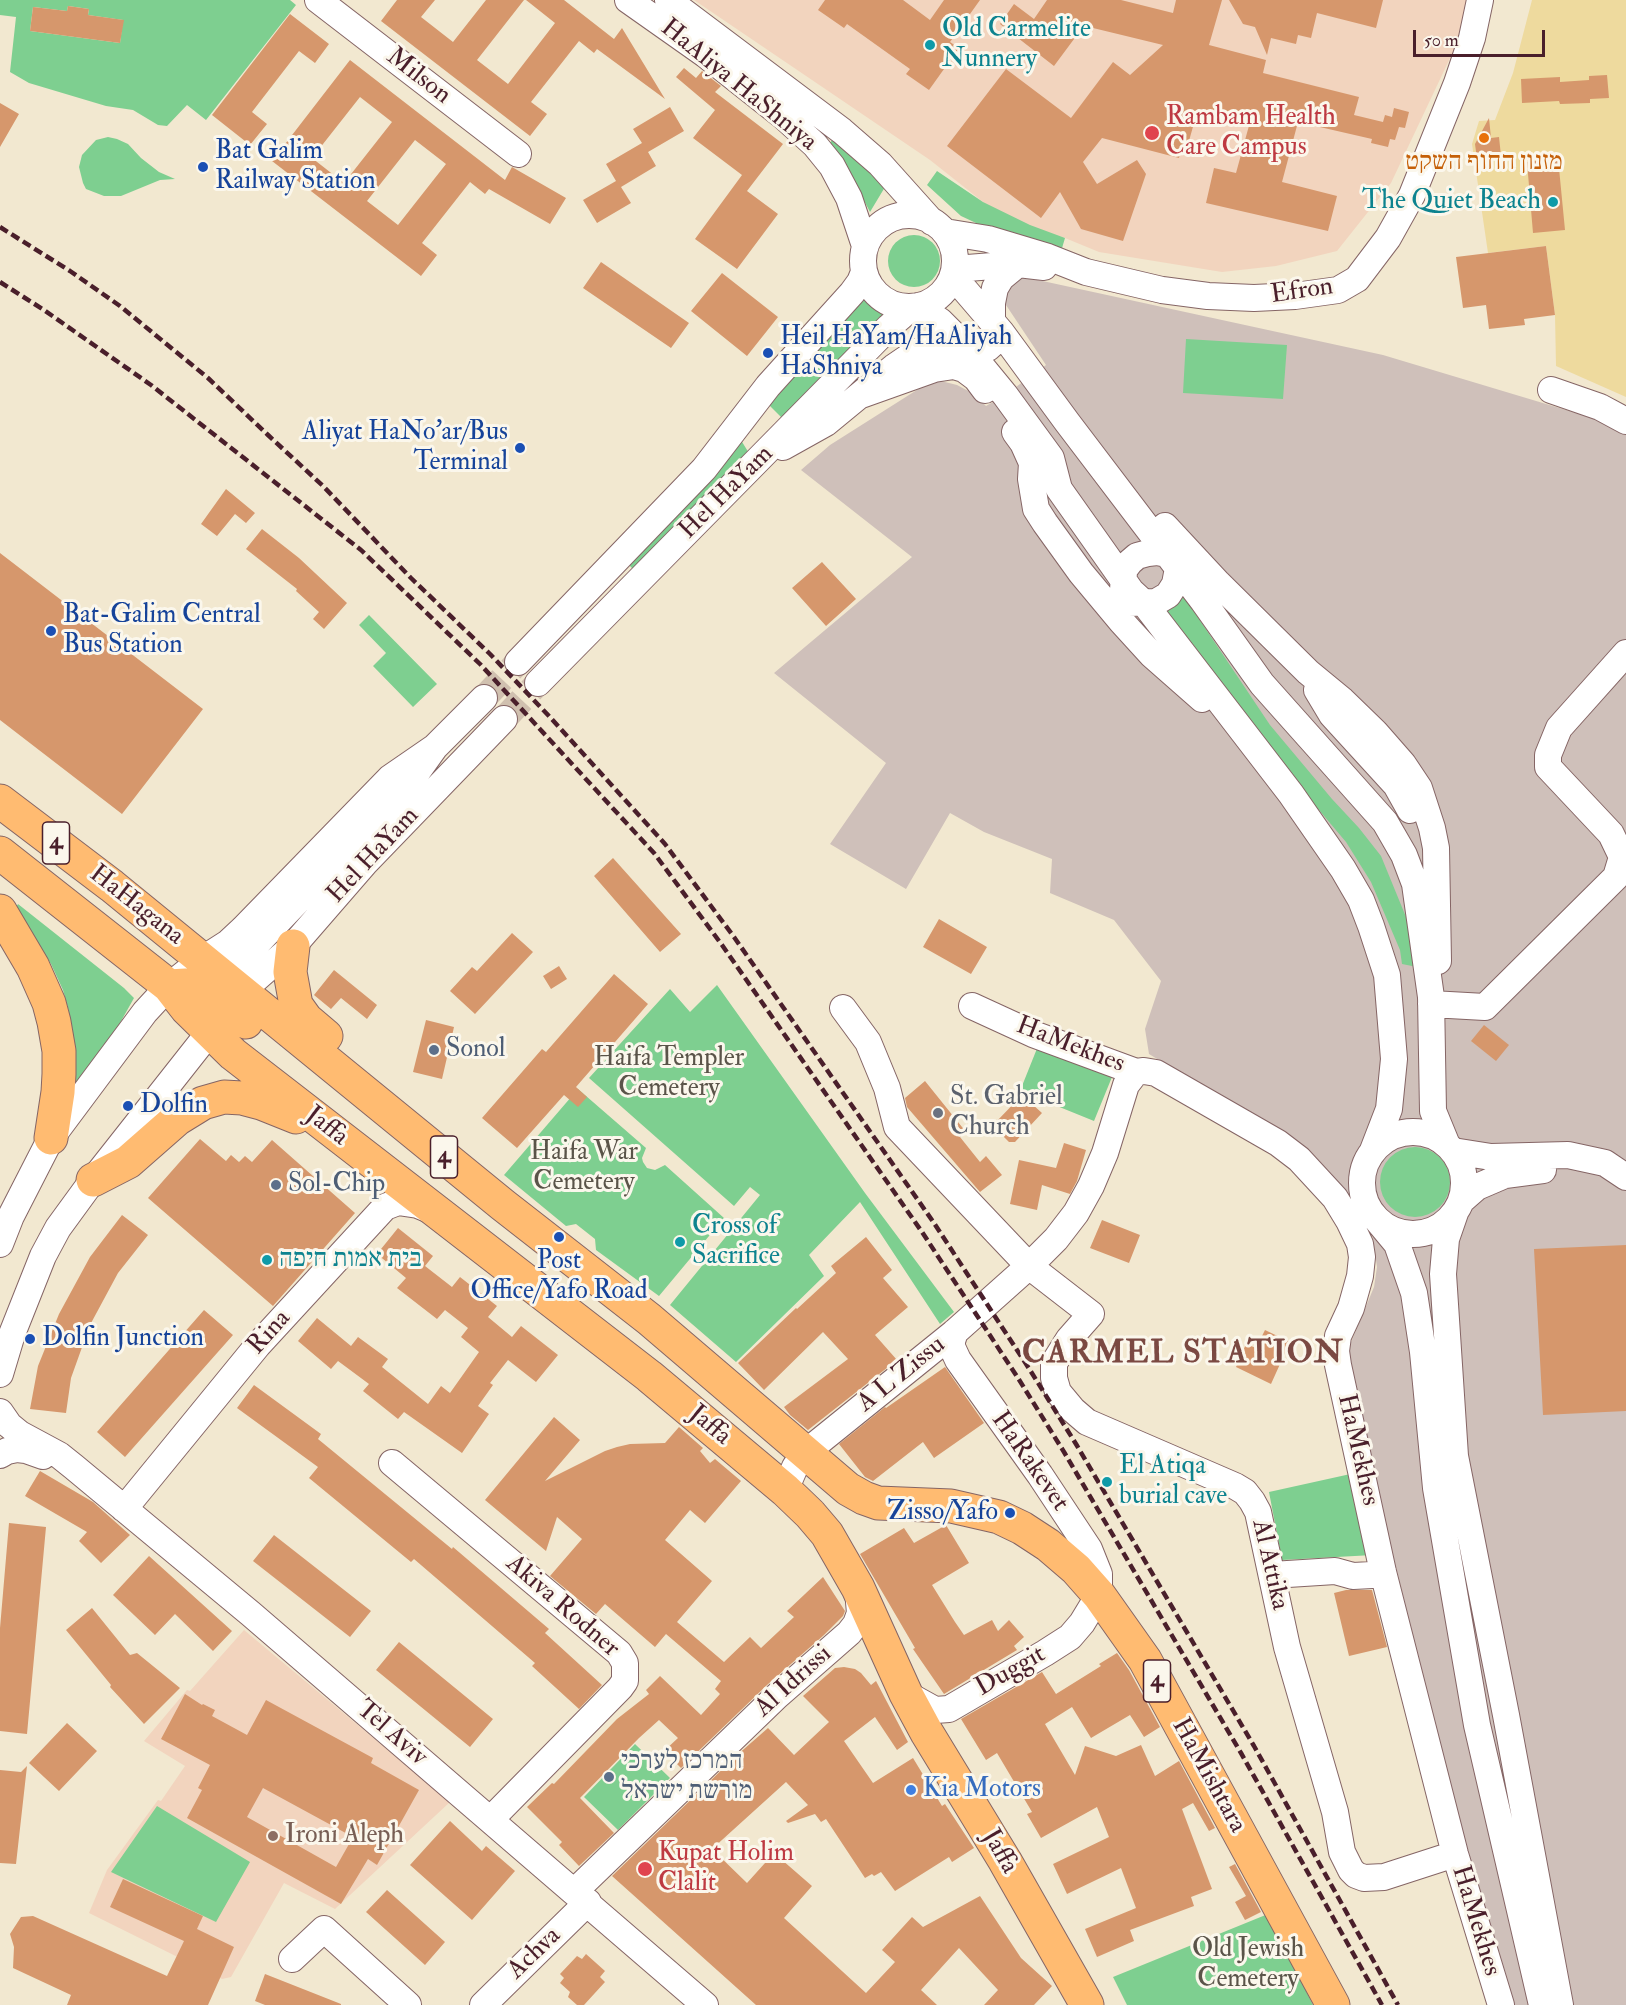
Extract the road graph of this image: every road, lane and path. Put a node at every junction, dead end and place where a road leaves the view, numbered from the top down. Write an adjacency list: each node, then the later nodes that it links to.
1 (318, 0): 5 (street, Milson)
2 (628, 0): 7 (street, HaAliya HaShniya)
3 (668, 0): 6 (street, HaAliya HaShniya)
4 (1480, 0): 10 (street, Efron)
5 (518, 154)
6 (939, 227): 7 (street); 10 (street, Efron); 11 (street)
7 (865, 246): 9 (street)
8 (1018, 264): 10 (street); 11 (street); 13 (street)
9 (864, 272): 12 (street); 27 (street, Hel HaYam)
10 (1086, 272)
11 (954, 273): 12 (street); 13 (street)
12 (918, 306): 14 (street); 19 (street, Hel HaYam)
13 (996, 326): 14 (street); 15 (street)
14 (964, 345): 17 (street); 21 (street)
15 (1038, 381): 22 (street); 38 (street)
16 (1551, 390): 18 (street)
17 (861, 395): 19 (street); 20 (street)
18 (1626, 421)
19 (759, 460): 28 (street, Hel HaYam)
20 (1032, 463): 21 (street); 23 (street)
21 (1059, 489): 24 (street)
22 (1172, 561): 24 (street); 24 (street); 38 (street)
23 (1089, 583): 24 (street); 26 (street)
24 (1130, 594): 26 (street); 31 (street)
25 (1626, 653): 38 (street)
26 (1152, 655): 31 (street)
27 (518, 662)
28 (538, 683)
29 (484, 698): 37 (street, Hel HaYam)
30 (504, 719): 35 (street, Hel HaYam)
31 (1291, 794): 45 (street)
32 (0, 801): 37 (highway, HaHagana / 4)
33 (0, 853): 36 (highway, HaHagana / 4)
34 (0, 911): 42 (highway)
35 (293, 946): 37 (street, Hel HaYam); 49 (highway)
36 (169, 986): 37 (street); 37 (highway, Jaffa / 4); 42 (street)
37 (220, 994): 44 (highway, Jaffa / 4); 47 (street); 49 (highway, Jaffa / 4); 55 (highway)
38 (1431, 1000): 43 (street)
39 (972, 1006): 41 (street, HaMekhes)
40 (843, 1008): 54 (street)
41 (1136, 1072): 54 (street, A L Zissu); 69 (street, HaMekhes)
42 (51, 1138): 53 (street)
43 (1450, 1148): 45 (street); 46 (street); 50 (street)
44 (359, 1153): 47 (highway); 52 (highway, Jaffa / 4)
45 (1372, 1153): 51 (street)
46 (1626, 1177)
47 (93, 1180): 59 (street)
48 (1626, 1192): 50 (street)
49 (503, 1204): 55 (highway, Jaffa / 4)
50 (1458, 1207): 51 (street); 85 (street)
51 (1372, 1214): 84 (street)
52 (441, 1216): 65 (highway, Jaffa / 4); 67 (street, Rina)
53 (0, 1244)
54 (1029, 1266): 56 (street, A L Zissu); 70 (street, Al Attika)
55 (649, 1319): 61 (highway, Jaffa / 4)
56 (955, 1332): 57 (street, A L Zissu); 58 (street, HaRakevet)
57 (929, 1353): 58 (street); 61 (street, A L Zissu)
58 (958, 1360): 72 (street, HaRakevet)
59 (0, 1374)
60 (0, 1412): 64 (street, Tel Aviv)
61 (805, 1453): 65 (street, A L Zissu); 66 (highway, Jaffa / 4)
62 (0, 1455): 64 (street, Tel Aviv)
63 (392, 1463): 74 (street, Akiva Rodner)
64 (74, 1467): 67 (street, Tel Aviv)
65 (785, 1490): 68 (highway, Jaffa / 4)
66 (864, 1498): 68 (highway); 72 (highway, HaMishtara / 4)
67 (124, 1509): 74 (street, Tel Aviv)
68 (827, 1534): 71 (highway, Jaffa / 4)
69 (1383, 1572): 70 (street); 75 (street, HaMekhes)
70 (1272, 1575): 75 (street, Al Attika)
71 (858, 1588): 73 (highway, Jaffa / 4); 76 (street, Al Idrissi)
72 (1099, 1595): 73 (street, Duggit); 82 (highway, HaMishtara / 4)
73 (906, 1694): 81 (highway, Jaffa / 4)
74 (491, 1819): 76 (street, Tel Aviv)
75 (1455, 1854): 83 (street, HaMekhes)
76 (581, 1897): 79 (street, Achva); 80 (street, Tel Aviv)
77 (292, 1959): 78 (street)
78 (408, 2005)
79 (483, 2005)
80 (705, 2005)
81 (1087, 2005)
82 (1333, 2005)
83 (1501, 2005)
84 (1542, 2005)
85 (1560, 2005)

